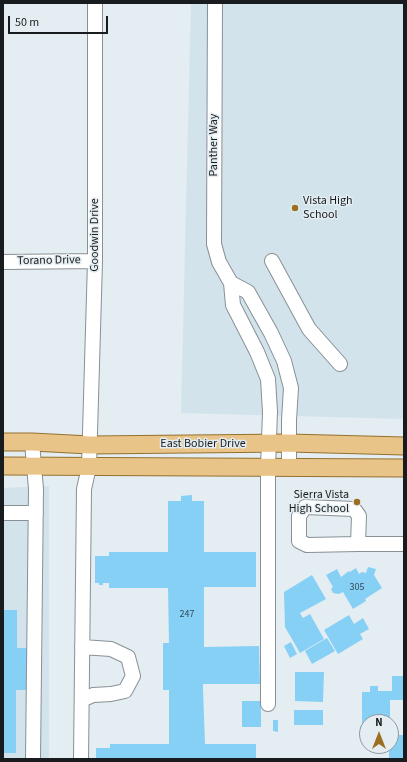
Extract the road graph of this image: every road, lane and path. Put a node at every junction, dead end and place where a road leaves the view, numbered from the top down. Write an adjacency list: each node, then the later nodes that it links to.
1 (95, 3): 3 (street, Goodwin Drive)
2 (215, 3): 6 (street, Panther Way)
3 (95, 261): 5 (street, Torano Drive); 12 (street, Goodwin Drive)
4 (272, 261): 7 (street)
5 (3, 262)
6 (231, 283): 10 (street, Panther Way); 11 (street, Panther Way)
7 (340, 364)
8 (3, 442): 9 (main road, East Bobier Drive)
9 (32, 442): 12 (main road, East Bobier Drive); 15 (street)
10 (269, 444): 11 (main road, East Bobier Drive); 12 (main road, East Bobier Drive); 17 (street, Panther Way)
11 (289, 444): 13 (main road, East Bobier Drive); 18 (street, Panther Way)
12 (90, 445): 16 (street, Goodwin Drive)
13 (404, 446)
14 (3, 466): 15 (main road, East Bobier Drive)
15 (35, 466): 16 (main road, East Bobier Drive); 21 (street)
16 (89, 466): 17 (main road, East Bobier Drive); 24 (street, Goodwin Drive)
17 (268, 467): 18 (main road, East Bobier Drive); 26 (street, Panther Way)
18 (290, 468): 19 (main road, East Bobier Drive)
19 (404, 468)
20 (3, 513): 21 (street)
21 (36, 513): 27 (street)
22 (358, 544): 22 (street); 23 (street)
23 (404, 544)
24 (82, 647): 25 (street, Goodwin Drive); 25 (street)
25 (82, 700): 28 (street, Goodwin Drive)
26 (268, 704)
27 (33, 759)
28 (81, 759)

